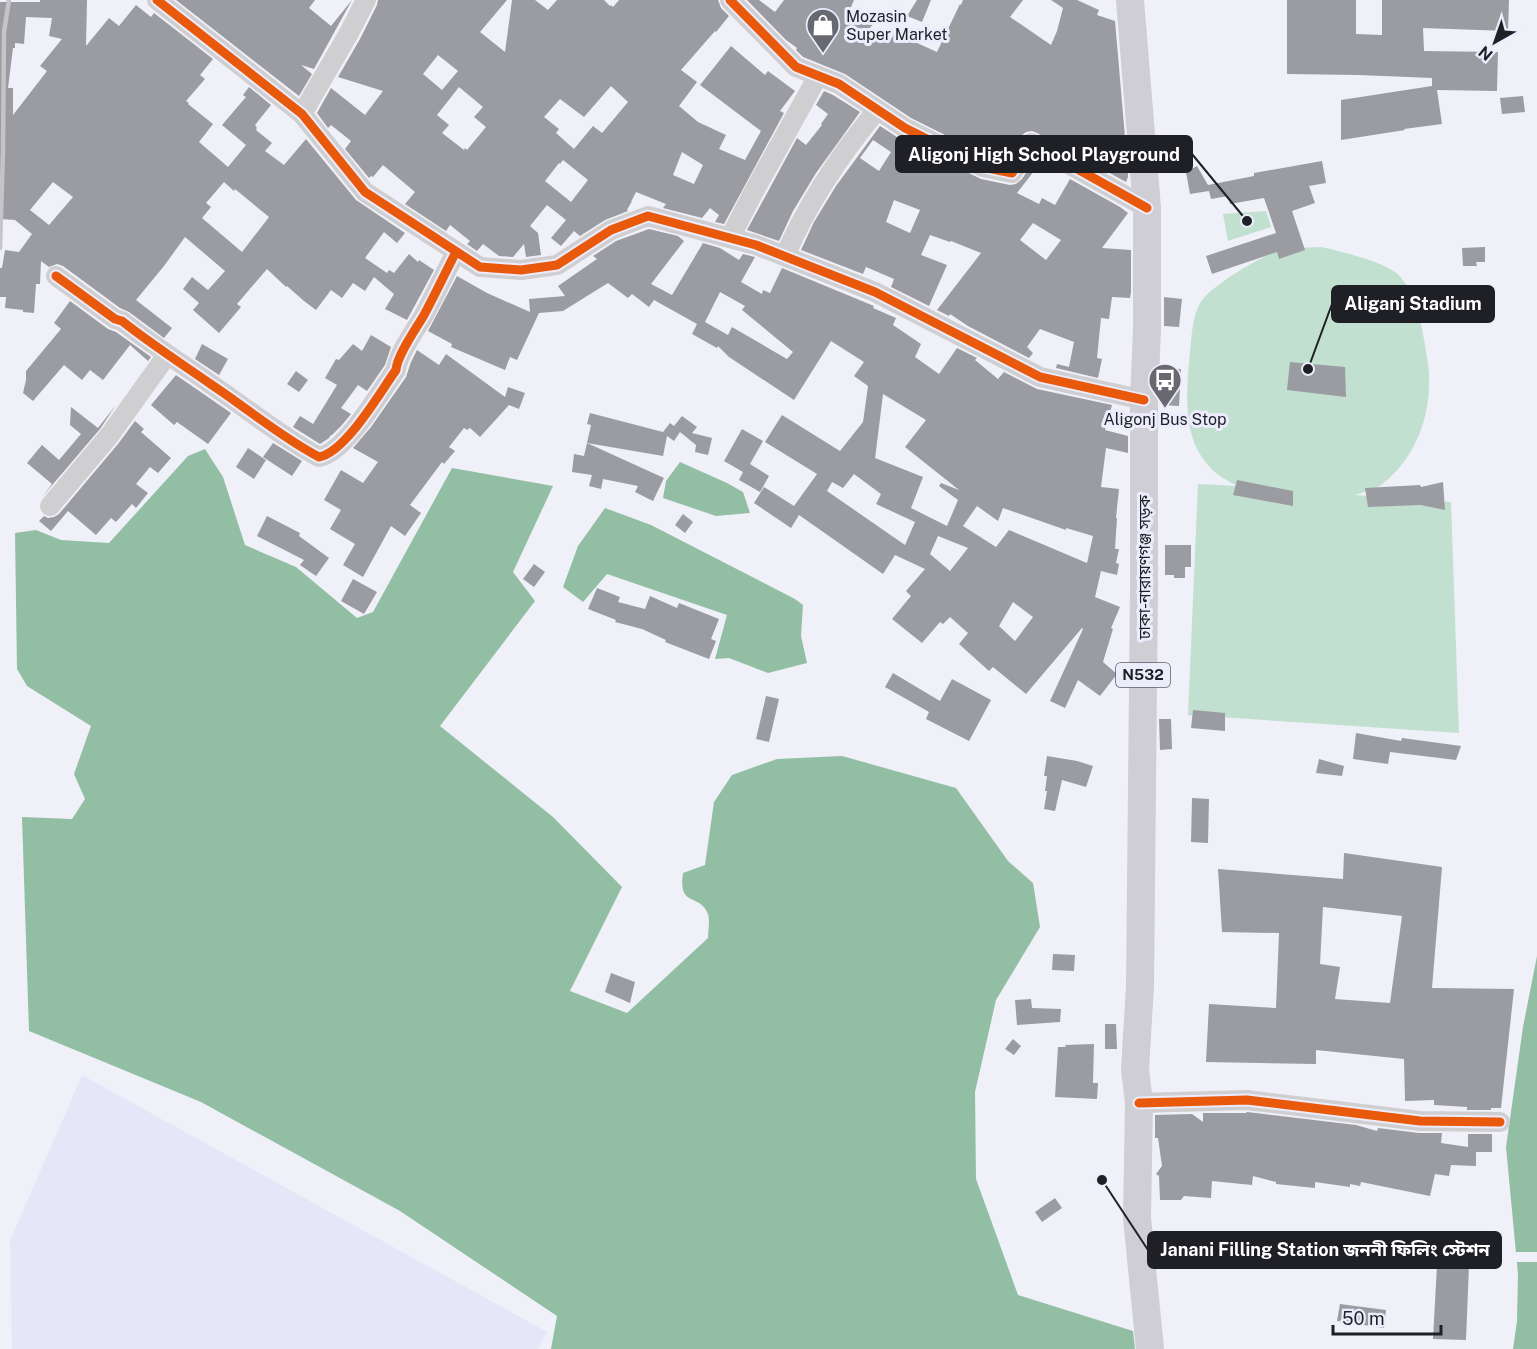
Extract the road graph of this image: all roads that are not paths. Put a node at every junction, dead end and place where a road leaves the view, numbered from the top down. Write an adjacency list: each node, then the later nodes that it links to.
1 (157, 0): 7 (street)
2 (366, 0): 7 (street)
3 (730, 0): 5 (street)
4 (1130, 0): 8 (highway, ঢাকা-নারায়ণগঞ্জ সড়ক / N532)
5 (818, 76): 6 (street); 9 (street)
6 (877, 110): 8 (street); 11 (street)
7 (302, 114): 10 (street)
8 (1147, 208): 14 (highway, ঢাকা-নারায়ণগঞ্জ সড়ক / N532)
9 (730, 238): 10 (street); 11 (street)
10 (456, 252): 13 (street)
11 (785, 256): 14 (street)
12 (56, 276): 13 (street)
13 (167, 355): 15 (street)
14 (1144, 400): 16 (highway, ঢাকা-নারায়ণগঞ্জ সড়ক / N532)
15 (50, 506)
16 (1139, 1103): 17 (street); 18 (highway, ঢাকা-নারায়ণগঞ্জ সড়ক / N532)
17 (1500, 1122)
18 (1150, 1349)

